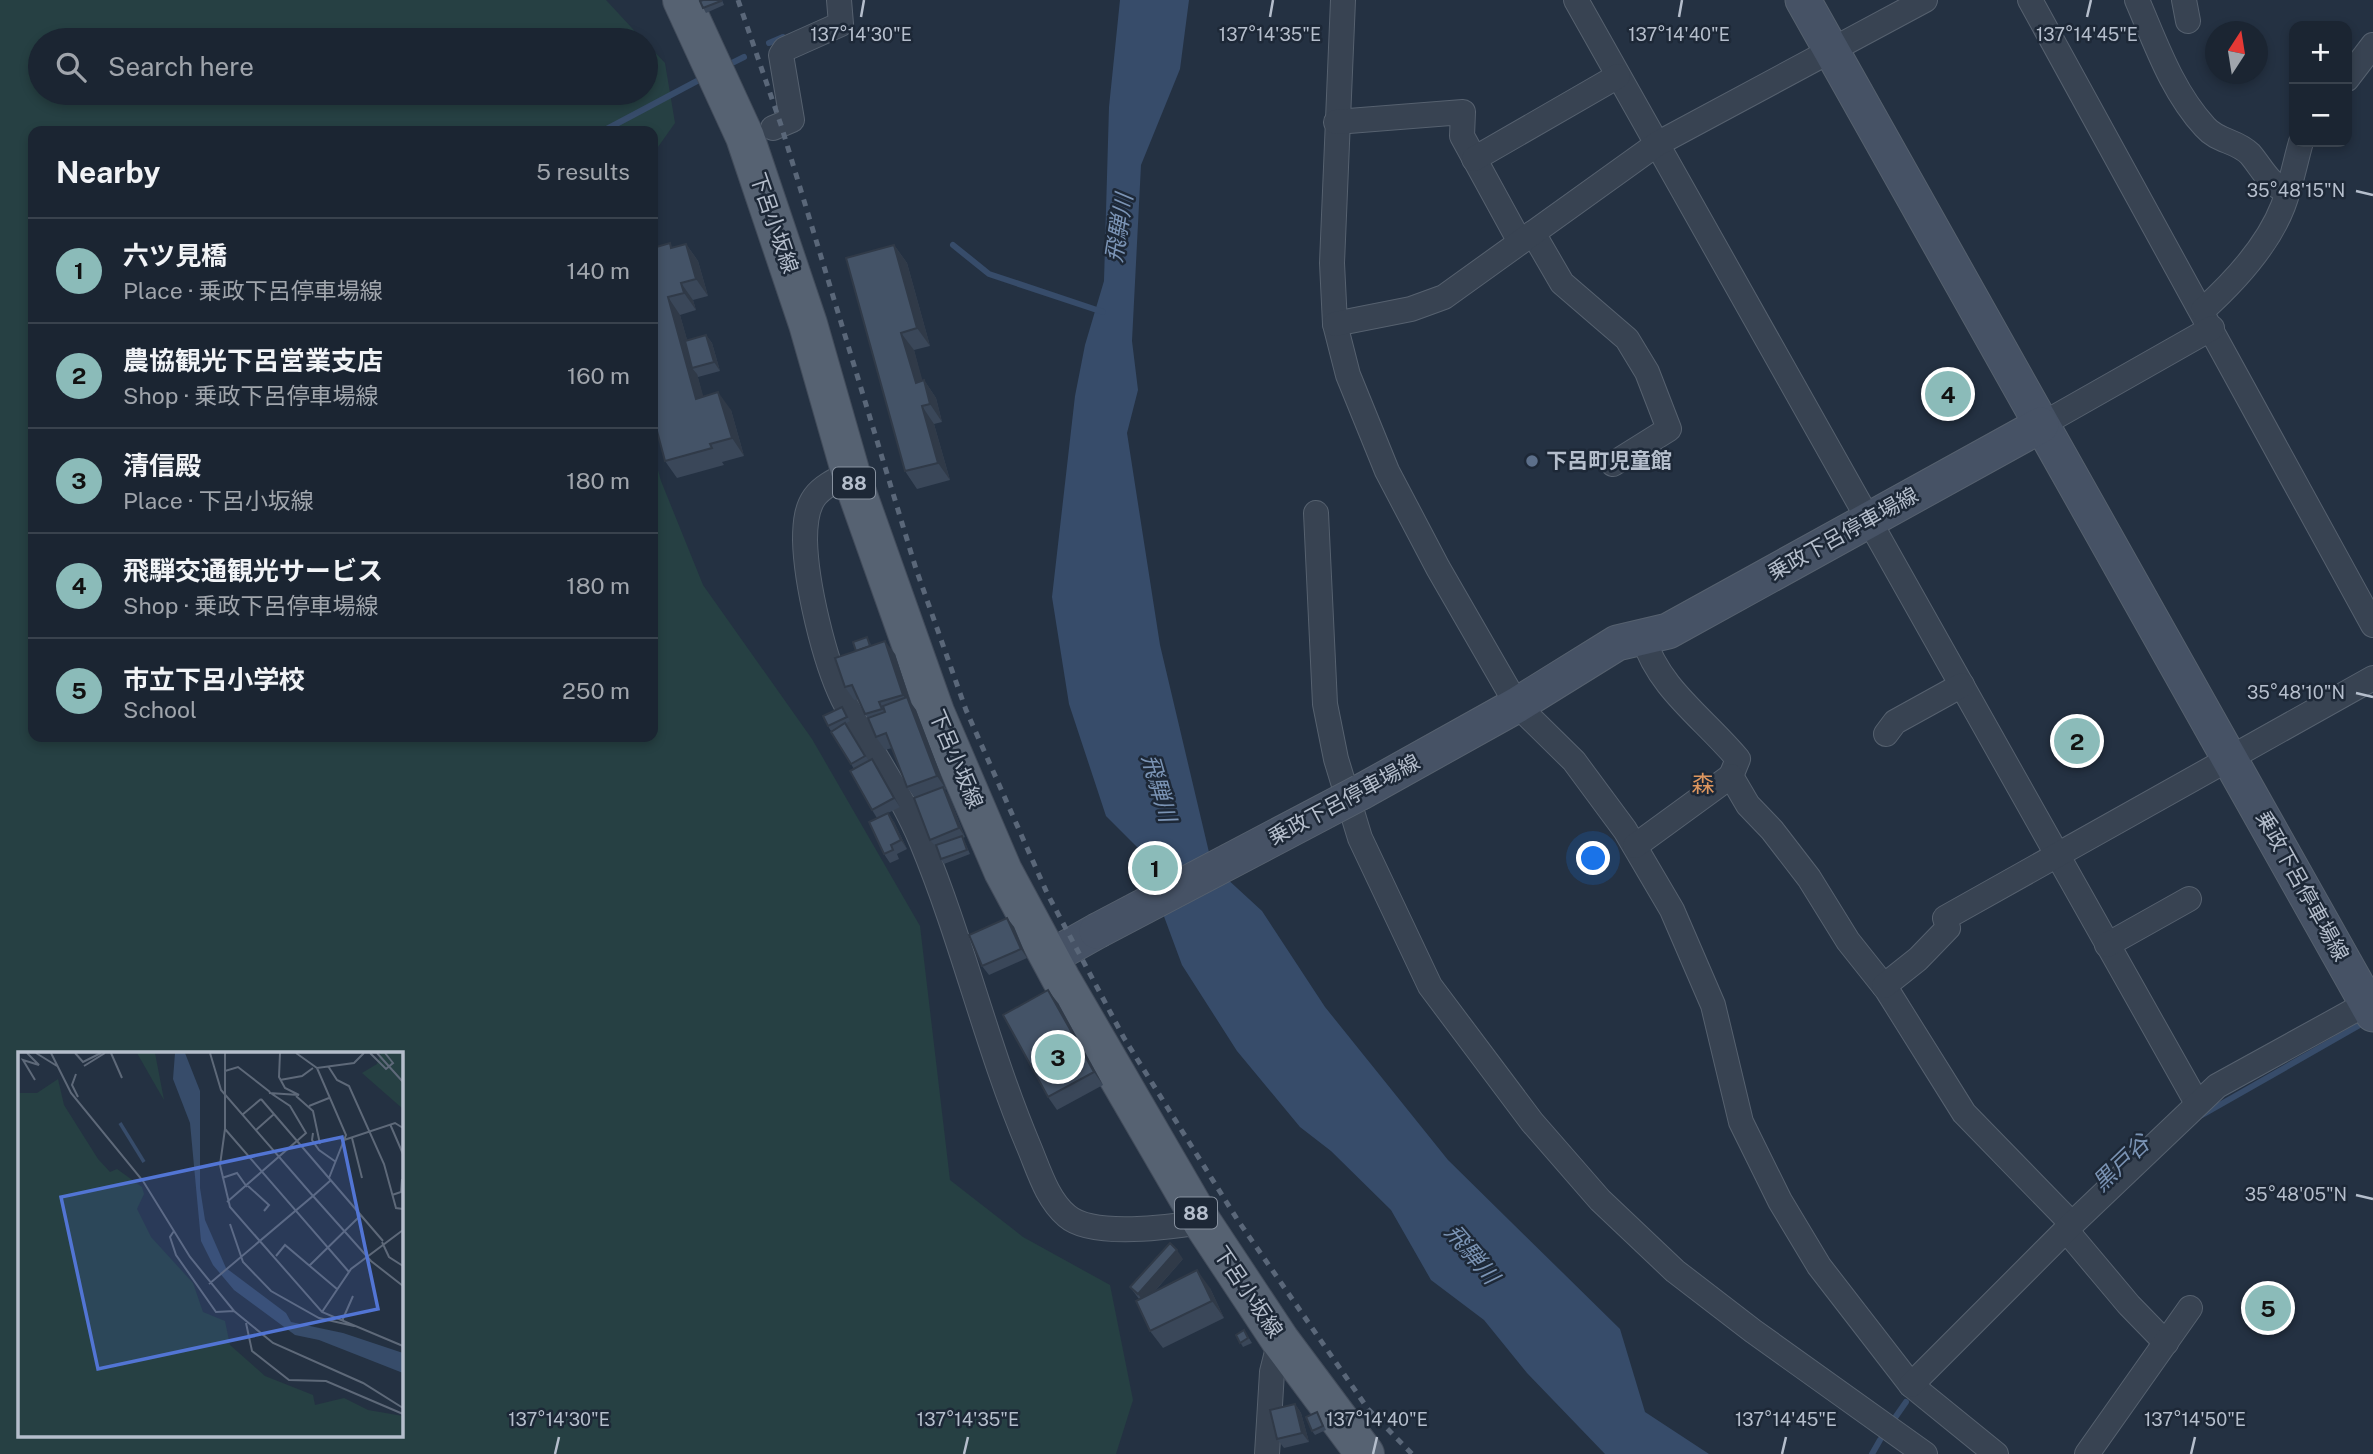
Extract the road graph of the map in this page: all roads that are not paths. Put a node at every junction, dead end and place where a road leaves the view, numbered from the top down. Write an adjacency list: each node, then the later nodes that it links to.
1 (682, 0): 24 (main road, 下呂小坂線 / 88)
2 (839, 0): 14 (street)
3 (1343, 0): 13 (street)
4 (1576, 0): 12 (street)
5 (1803, 0): 10 (main road)
6 (1925, 0): 10 (street)
7 (2030, 0): 20 (street)
8 (2137, 0): 18 (street)
9 (2373, 45): 11 (street)
10 (1831, 50): 15 (street); 22 (main road)
11 (2352, 72)
12 (1618, 76): 15 (street); 17 (street)
13 (1336, 122): 17 (street); 21 (street)
14 (773, 128)
15 (1657, 144): 19 (street); 26 (street)
16 (2300, 147): 18 (street)
17 (1474, 159): 19 (street)
18 (2287, 191): 20 (street)
19 (1526, 238): 21 (street); 23 (street)
20 (2207, 319): 22 (street); 27 (street)
21 (1335, 324): 31 (street)
22 (2041, 425): 26 (main road, 乗政下呂停車場線); 33 (main road, 乗政下呂停車場線)
23 (1613, 464)
24 (850, 473): 39 (main road, 下呂小坂線 / 88); 43 (street)
25 (1316, 513): 51 (street)
26 (1870, 520): 28 (main road, 乗政下呂停車場線); 30 (street)
27 (2373, 625)
28 (1643, 637): 31 (main road, 乗政下呂停車場線); 34 (street)
29 (2373, 678): 33 (street)
30 (1962, 685): 32 (street); 36 (street)
31 (1517, 705): 35 (street); 39 (main road, 乗政下呂停車場線, bridge)
32 (1886, 734)
33 (2231, 758): 36 (street); 41 (main road, 乗政下呂停車場線)
34 (1731, 776): 35 (street); 40 (street)
35 (1635, 846): 48 (street)
36 (2059, 856): 38 (street); 40 (street)
37 (2189, 899): 38 (street)
38 (2107, 945): 42 (street)
39 (1049, 958): 43 (main road, 下呂小坂線 / 88)
40 (1884, 986): 44 (street)
41 (2371, 1005): 42 (street)
42 (2197, 1103): 44 (street)
43 (1202, 1222): 46 (main road, 下呂小坂線 / 88)
44 (2071, 1232): 47 (street); 48 (street)
45 (2190, 1308): 47 (street)
46 (1280, 1340): 49 (street); 50 (main road, 下呂小坂線 / 88)
47 (2166, 1343): 53 (street)
48 (1911, 1385): 52 (street)
49 (1267, 1454)
50 (1365, 1454)
51 (1925, 1454)
52 (1996, 1454)
53 (2087, 1454)

